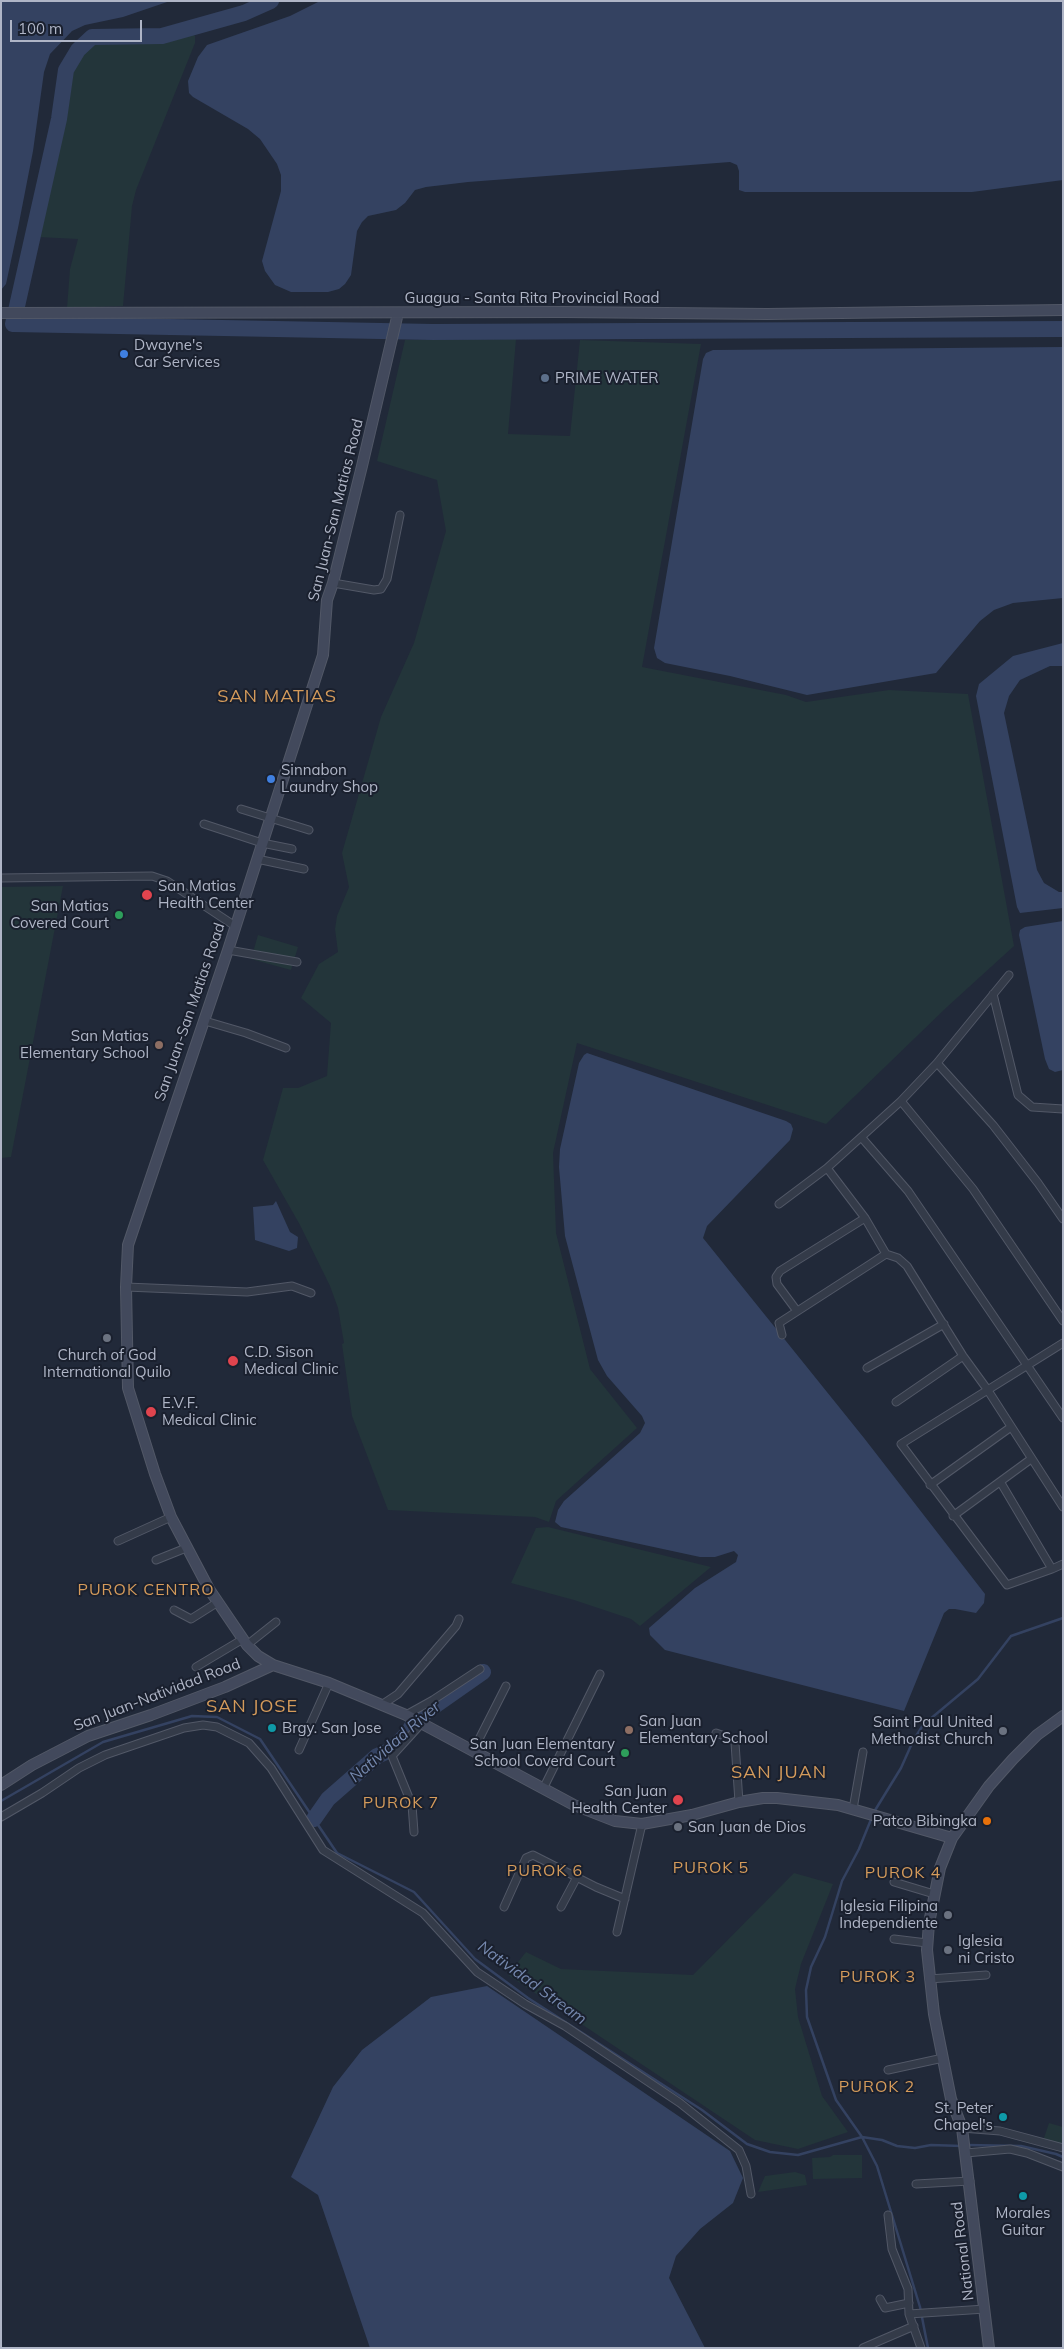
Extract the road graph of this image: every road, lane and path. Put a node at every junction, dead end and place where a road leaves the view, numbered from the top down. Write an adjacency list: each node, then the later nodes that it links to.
1 (1063, 310): 3 (street, Guagua - Santa Rita Provincial Road)
2 (6, 313): 3 (street, Guagua - Santa Rita Provincial Road)
3 (397, 318): 5 (street, San Juan-San Matias Road)
4 (400, 515): 5 (street)
5 (333, 583): 7 (street, San Juan-San Matias Road)
6 (241, 809): 7 (street)
7 (270, 817): 9 (street); 10 (street, San Juan-San Matias Road)
8 (204, 824): 10 (street)
9 (309, 830)
10 (262, 843): 11 (street); 12 (street, San Juan-San Matias Road)
11 (292, 848)
12 (257, 859): 13 (street); 15 (street, San Juan-San Matias Road)
13 (304, 869)
14 (1, 878): 15 (street)
15 (235, 926): 16 (street, San Juan-San Matias Road)
16 (228, 950): 17 (street); 20 (street, San Juan-San Matias Road)
17 (297, 962)
18 (1009, 976): 19 (street)
19 (993, 994): 22 (street); 24 (street)
20 (205, 1021): 21 (street); 31 (street, San Juan-San Matias Road)
21 (286, 1048)
22 (937, 1063): 23 (street); 29 (street)
23 (900, 1101): 25 (street); 34 (street)
24 (1063, 1109)
25 (862, 1138): 26 (street); 39 (street)
26 (827, 1168): 27 (street); 28 (street)
27 (779, 1204)
28 (865, 1218): 30 (street); 33 (street)
29 (1063, 1219)
30 (886, 1254): 33 (street); 35 (street)
31 (126, 1287): 32 (street); 50 (street, San Juan-San Matias Road)
32 (311, 1293)
33 (797, 1311): 36 (street)
34 (1063, 1321)
35 (944, 1324): 38 (street); 40 (street)
36 (782, 1335)
37 (1063, 1343): 39 (street)
38 (962, 1356): 41 (street); 42 (street)
39 (1028, 1365): 41 (street); 43 (street)
40 (867, 1368)
41 (987, 1389): 44 (street); 47 (street)
42 (896, 1402)
43 (1063, 1418)
44 (1011, 1427): 45 (street); 47 (street)
45 (1032, 1459): 46 (street); 48 (street)
46 (1001, 1483): 49 (street); 55 (street)
47 (930, 1484): 49 (street)
48 (1063, 1507)
49 (953, 1516): 55 (street)
50 (172, 1517): 51 (street); 52 (street, San Juan-San Matias Road)
51 (118, 1541)
52 (186, 1548): 53 (street); 56 (street, San Juan-San Matias Road)
53 (156, 1560)
54 (1063, 1564): 55 (street)
55 (1052, 1569)
56 (218, 1602): 57 (street); 60 (street, San Juan-San Matias Road)
57 (174, 1610)
58 (459, 1619): 67 (street)
59 (276, 1622): 60 (street)
60 (245, 1642): 61 (street, San Juan-San Matias Road); 62 (street)
61 (272, 1665): 65 (street, San Juan-San Matias Road); 74 (street, San Juan-Natividad Road)
62 (196, 1667)
63 (480, 1669): 69 (street)
64 (600, 1674): 75 (street)
65 (329, 1683): 67 (street, San Juan-San Matias Road); 71 (street)
66 (506, 1686): 72 (street)
67 (383, 1704): 69 (street, San Juan-San Matias Road)
68 (1063, 1716): 81 (street, National Road)
69 (414, 1719): 72 (street, San Juan-San Matias Road); 80 (street)
70 (716, 1732): 76 (street)
71 (299, 1750)
72 (473, 1751): 75 (street, San Juan-San Matias Road)
73 (863, 1752): 77 (street)
74 (2, 1782)
75 (543, 1789): 79 (street, San Juan-San Matias Road)
76 (738, 1802): 77 (street, San Juan-San Matias Road); 79 (street, San Juan-San Matias Road)
77 (853, 1809): 81 (street, San Juan-San Matias Road)
78 (1, 1817): 101 (street)
79 (642, 1824): 85 (street)
80 (414, 1832)
81 (952, 1838): 84 (street, National Road)
82 (577, 1877): 85 (street); 86 (street); 87 (street)
83 (894, 1882): 84 (street)
84 (934, 1894): 90 (street, National Road)
85 (625, 1899): 88 (street)
86 (561, 1907)
87 (504, 1908)
88 (617, 1932)
89 (894, 1939): 90 (street)
90 (927, 1943): 92 (street, National Road)
91 (986, 1974): 92 (street)
92 (930, 1979): 93 (street, National Road)
93 (943, 2058): 94 (street); 95 (street, National Road)
94 (888, 2070)
95 (962, 2128): 96 (street); 97 (street, National Road)
96 (1063, 2148)
97 (965, 2149): 98 (street); 99 (street, National Road)
98 (1063, 2167)
99 (970, 2181): 100 (street); 105 (street, National Road)
100 (916, 2184)
101 (751, 2194)
102 (888, 2214): 104 (street)
103 (880, 2299): 104 (street)
104 (909, 2303): 106 (street)
105 (985, 2309): 106 (street); 110 (street, National Road)
106 (912, 2313): 107 (street)
107 (914, 2326): 108 (street); 109 (street)
108 (863, 2348)
109 (922, 2348)
110 (989, 2348)

